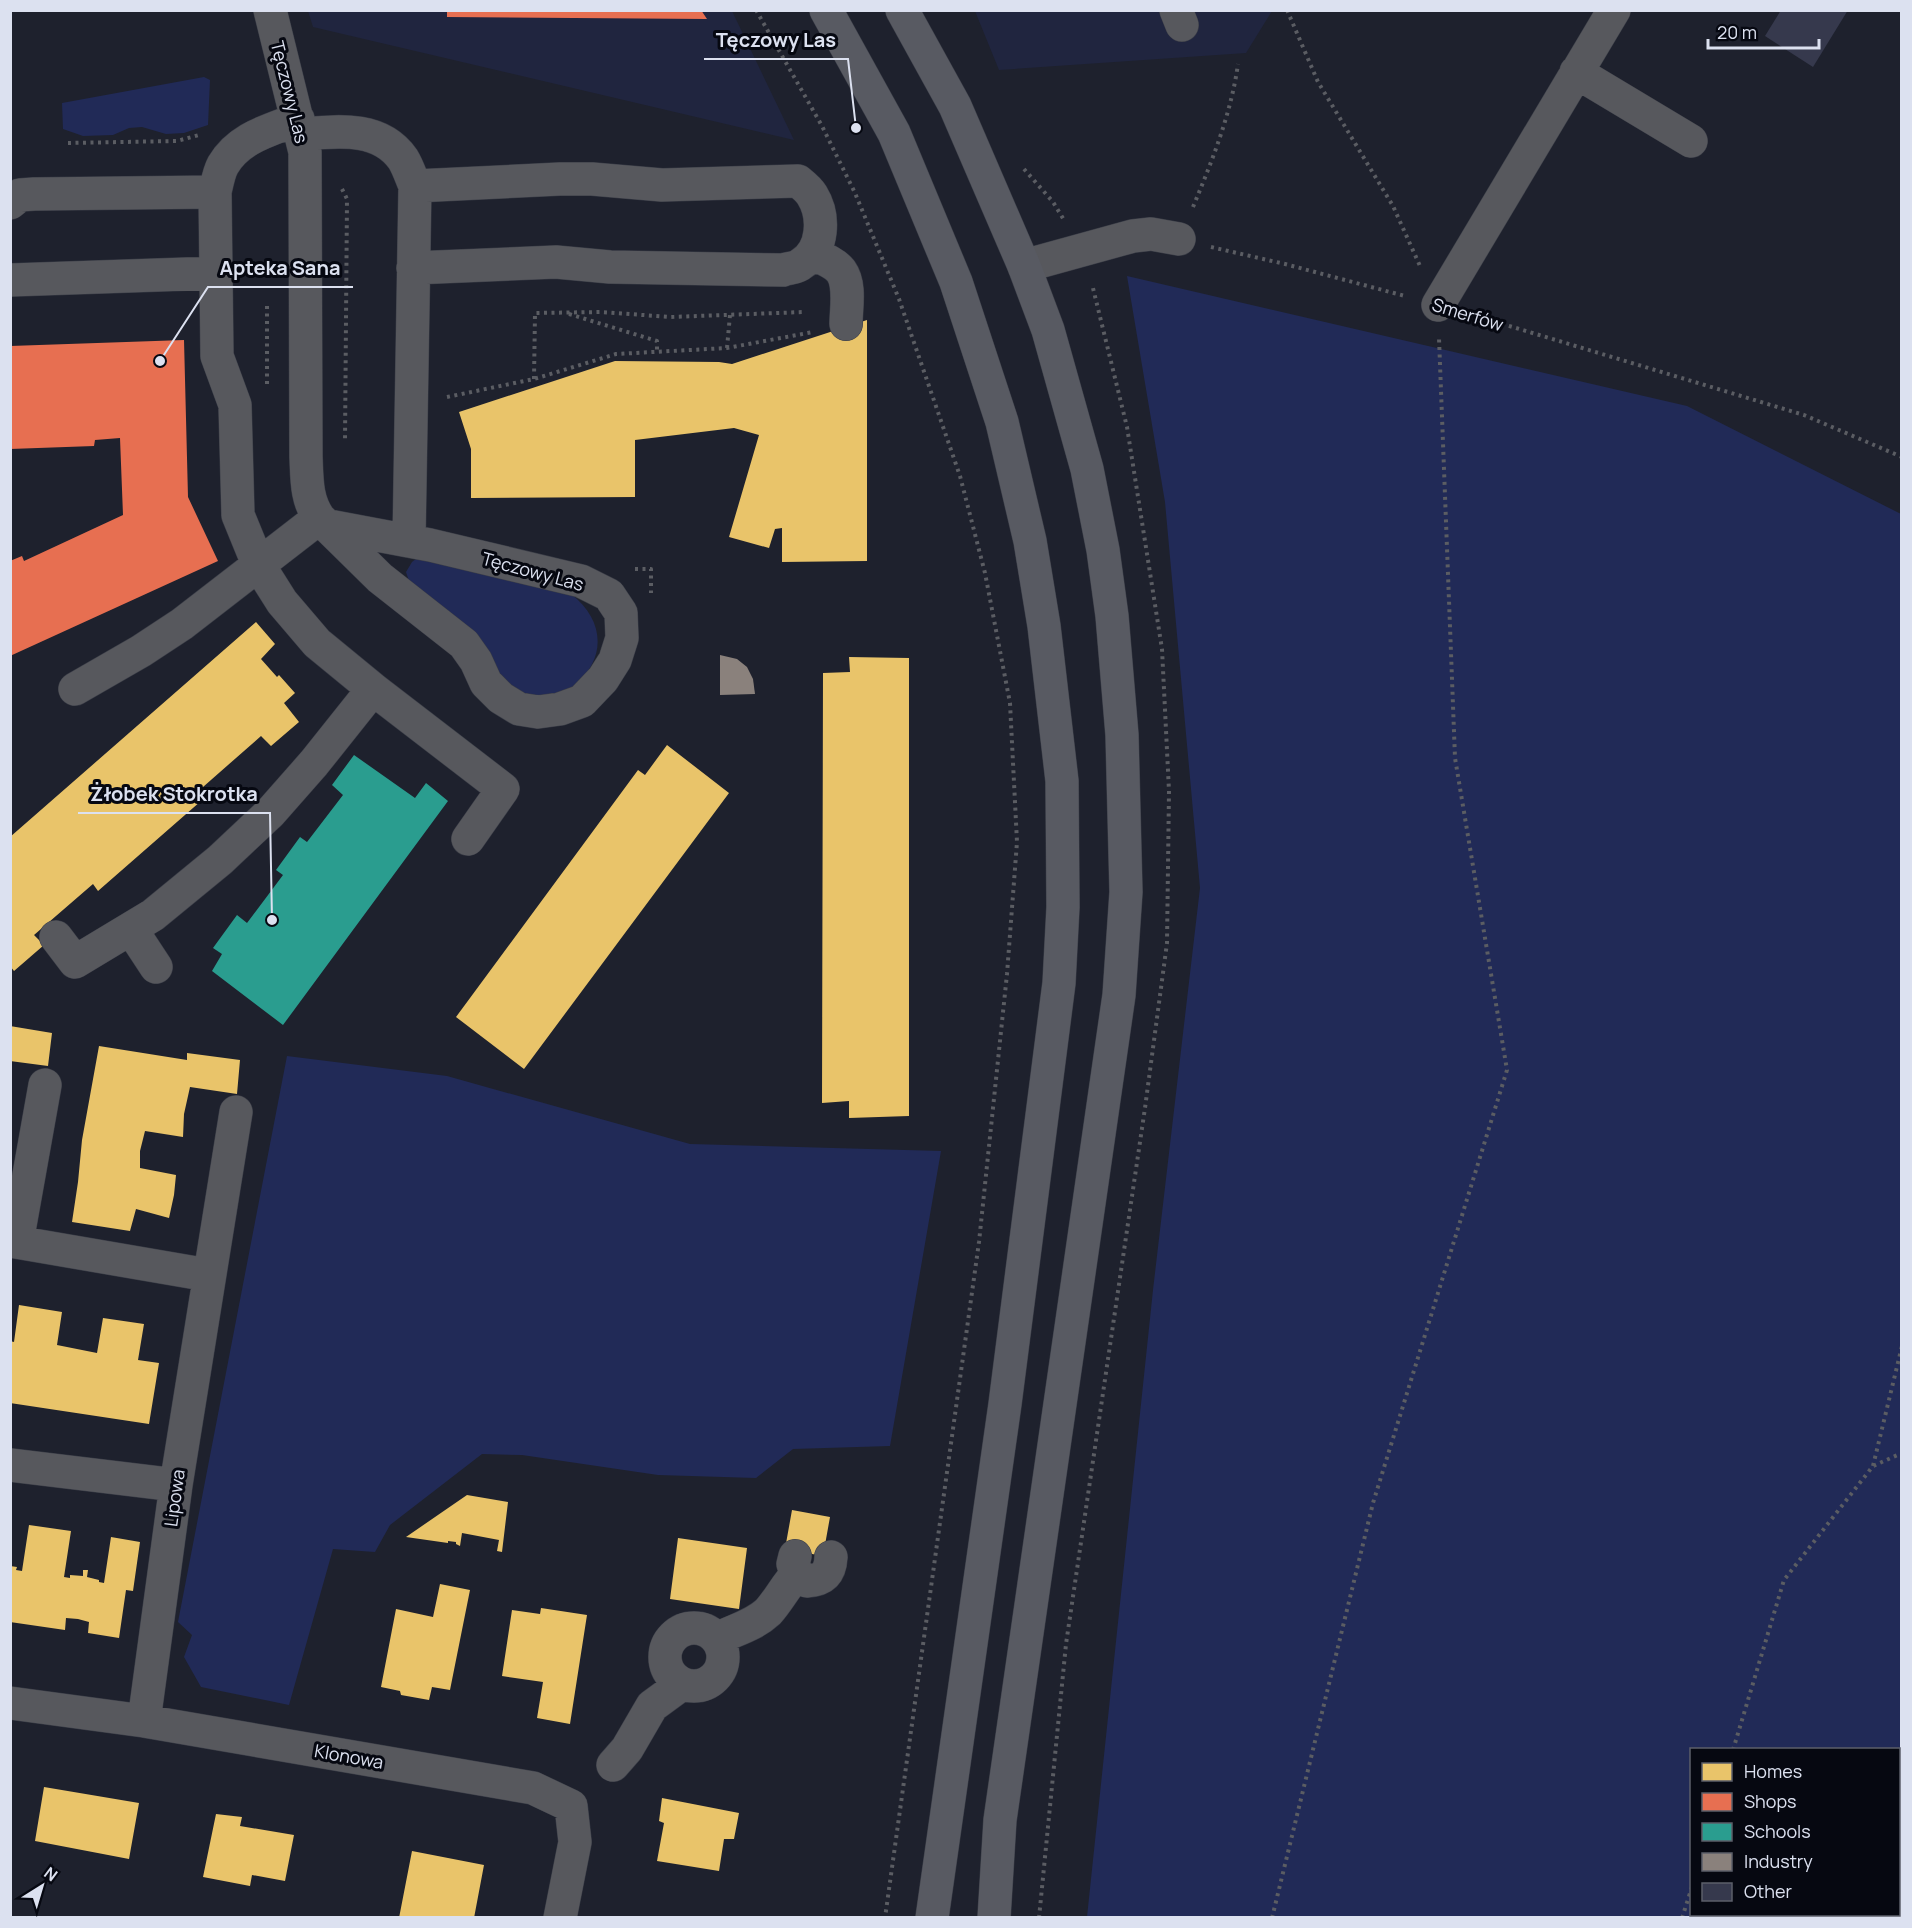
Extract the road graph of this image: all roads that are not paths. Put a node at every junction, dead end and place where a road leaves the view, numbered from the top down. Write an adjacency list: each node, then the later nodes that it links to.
1 (270, 10): 6 (street, Tęczowy Las)
2 (826, 10): 41 (main road)
3 (902, 10): 13 (main road)
4 (1614, 10): 5 (street)
5 (1576, 72): 7 (street); 17 (street)
6 (300, 127): 8 (street); 9 (street); 19 (street, Tęczowy Las)
7 (1691, 141)
8 (415, 186): 12 (street); 14 (street)
9 (215, 192): 10 (street); 15 (street)
10 (10, 203)
11 (1179, 239): 13 (street)
12 (813, 254): 14 (street); 18 (street)
13 (1024, 266): 42 (main road)
14 (413, 268): 20 (street)
15 (217, 273): 16 (street); 21 (street)
16 (10, 280)
17 (1438, 304)
18 (846, 324)
19 (324, 522): 20 (street, Tęczowy Las); 20 (street, Tęczowy Las); 21 (street)
20 (409, 541)
21 (258, 564): 22 (street); 23 (street)
22 (75, 689)
23 (372, 689): 24 (street); 25 (street)
24 (468, 839)
25 (131, 929): 26 (street); 27 (street)
26 (56, 937)
27 (156, 967)
28 (45, 1085): 30 (street)
29 (236, 1112): 31 (street, Lipowa)
30 (14, 1241): 31 (street)
31 (208, 1275): 33 (street, Lipowa)
32 (10, 1465): 33 (street)
33 (176, 1485): 38 (street, Lipowa)
34 (831, 1557): 35 (street)
35 (717, 1639): 36 (street); 36 (street)
36 (682, 1684): 39 (street)
37 (10, 1703): 38 (street, Klonowa)
38 (144, 1721): 40 (street, Klonowa)
39 (614, 1765)
40 (560, 1917)
41 (932, 1917)
42 (994, 1917)

